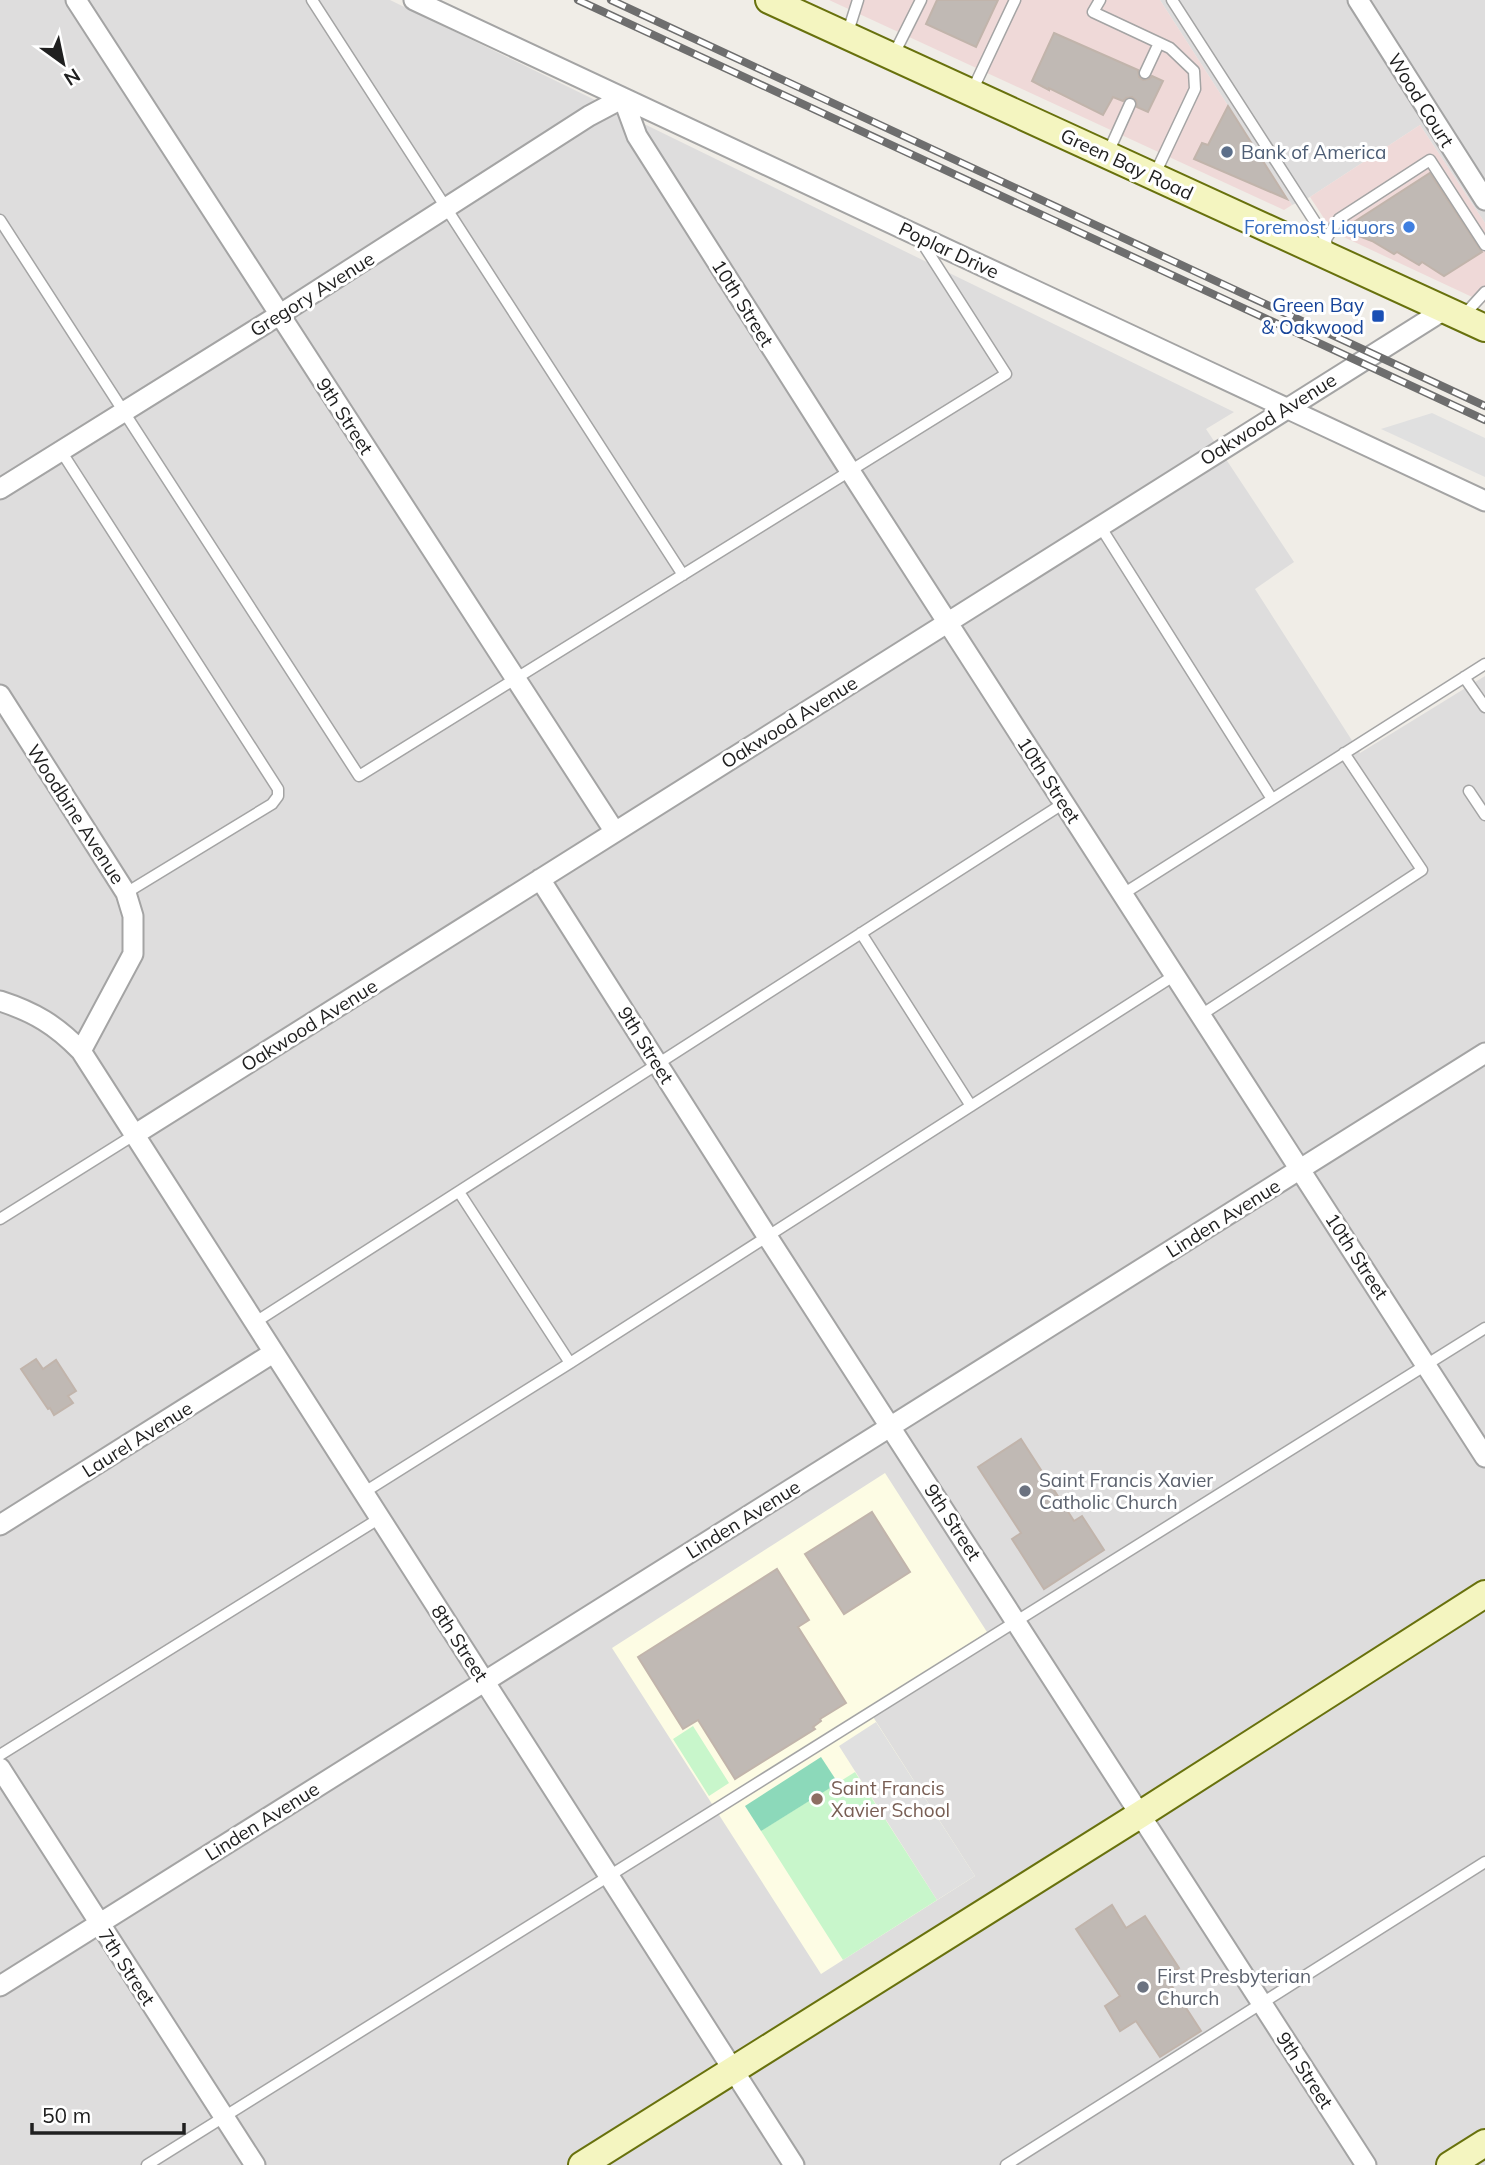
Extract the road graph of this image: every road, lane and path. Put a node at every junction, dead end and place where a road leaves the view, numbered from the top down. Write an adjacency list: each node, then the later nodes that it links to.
1 (76, 0): 27 (street, 9th Street)
2 (312, 0): 21 (lane)
3 (414, 0): 16 (street, Poplar Drive)
4 (770, 0): 11 (street, Green Bay Road)
5 (858, 0): 11 (lane)
6 (921, 0): 13 (lane)
7 (1015, 0): 15 (lane)
8 (1100, 0): 12 (lane)
9 (1172, 0): 25 (lane)
10 (1358, 0): 20 (street, Wood Court)
11 (847, 36): 13 (street, Green Bay Road)
12 (1159, 43): 14 (lane); 19 (lane)
13 (893, 57): 15 (street, Green Bay Road)
14 (1145, 73)
15 (972, 93): 18 (street, Green Bay Road)
16 (623, 98): 21 (street, Gregory Avenue); 23 (street, Poplar Drive); 32 (street, 10th Street)
17 (1130, 104): 18 (lane)
18 (1107, 155): 19 (street, Green Bay Road)
19 (1153, 177): 25 (street, Green Bay Road)
20 (1485, 200)
21 (446, 208): 27 (street, Gregory Avenue); 36 (lane)
22 (0, 220): 30 (lane)
23 (918, 236): 29 (street, Poplar Drive); 32 (lane)
24 (1485, 245): 25 (lane)
25 (1327, 248): 28 (street, Green Bay Road)
26 (1485, 292): 28 (lane)
27 (279, 315): 30 (street, Gregory Avenue); 40 (street, 9th Street)
28 (1463, 319): 29 (street, Oakwood Avenue)
29 (1288, 408): 34 (street, Poplar Drive); 35 (street, Oakwood Avenue)
30 (124, 411): 31 (street, Gregory Avenue); 40 (lane)
31 (61, 452): 33 (street, Gregory Avenue); 50 (lane)
32 (850, 471): 36 (lane); 37 (street, 10th Street)
33 (0, 489)
34 (1485, 501)
35 (1100, 526): 37 (street, Oakwood Avenue); 45 (lane)
36 (683, 575): 40 (lane)
37 (948, 621): 46 (street, 10th Street); 48 (street, Oakwood Avenue)
38 (1485, 664): 39 (lane)
39 (1464, 677): 42 (lane); 43 (lane)
40 (516, 679): 48 (street, 9th Street)
41 (0, 695): 50 (street, Woodbine Avenue)
42 (1485, 707)
43 (1344, 753): 45 (lane); 55 (lane)
44 (1469, 791): 47 (lane)
45 (1272, 799): 51 (lane)
46 (1064, 803): 51 (street, 10th Street); 52 (lane)
47 (1485, 816)
48 (615, 832): 49 (street, Oakwood Avenue)
49 (540, 879): 58 (street, 9th Street); 60 (street, Oakwood Avenue)
50 (126, 893): 56 (street, Woodbine Avenue)
51 (1123, 894): 53 (street, 10th Street)
52 (861, 933): 58 (lane); 59 (lane)
53 (1175, 975): 55 (street, 10th Street); 59 (lane)
54 (0, 1001): 56 (street, 8th Street)
55 (1201, 1015): 61 (street, 10th Street)
56 (80, 1051): 60 (street, 8th Street)
57 (1485, 1053): 61 (street, Linden Avenue)
58 (658, 1064): 62 (lane); 64 (street, 9th Street)
59 (971, 1106): 64 (lane)
60 (130, 1128): 63 (lane); 65 (street, 8th Street)
61 (1301, 1169): 69 (street, 10th Street); 70 (street, Linden Avenue)
62 (458, 1192): 65 (lane); 68 (lane)
63 (0, 1219)
64 (767, 1236): 68 (lane); 70 (street, 9th Street)
65 (254, 1323): 67 (street, 8th Street)
66 (1485, 1328): 69 (lane)
67 (273, 1353): 72 (street, 8th Street); 74 (street, Laurel Avenue)
68 (570, 1363): 72 (lane)
69 (1426, 1364): 71 (street, 10th Street); 76 (lane)
70 (891, 1426): 76 (street, 9th Street); 77 (street, Linden Avenue)
71 (1485, 1457)
72 (363, 1493): 73 (street, 8th Street)
73 (380, 1518): 77 (street, 8th Street); 78 (lane)
74 (0, 1524)
75 (1485, 1594): 80 (street)
76 (1017, 1621): 80 (street, 9th Street); 82 (lane)
77 (484, 1682): 82 (street, 8th Street); 83 (street, Linden Avenue)
78 (0, 1755)
79 (0, 1768): 83 (street, 7th Street)
80 (1141, 1814): 85 (street, 9th Street); 86 (street)
81 (1485, 1862): 85 (lane)
82 (609, 1876): 86 (street, 8th Street); 87 (lane)
83 (99, 1923): 84 (street, Linden Avenue); 87 (street, 7th Street)
84 (0, 1986)
85 (1262, 2004): 93 (lane); 94 (street, 9th Street)
86 (733, 2070): 91 (street); 92 (street, 8th Street)
87 (224, 2117): 89 (lane); 90 (street, 7th Street)
88 (1485, 2143): 95 (street)
89 (147, 2165)
90 (255, 2165)
91 (582, 2165)
92 (794, 2165)
93 (1006, 2165)
94 (1366, 2165)
95 (1450, 2165)

